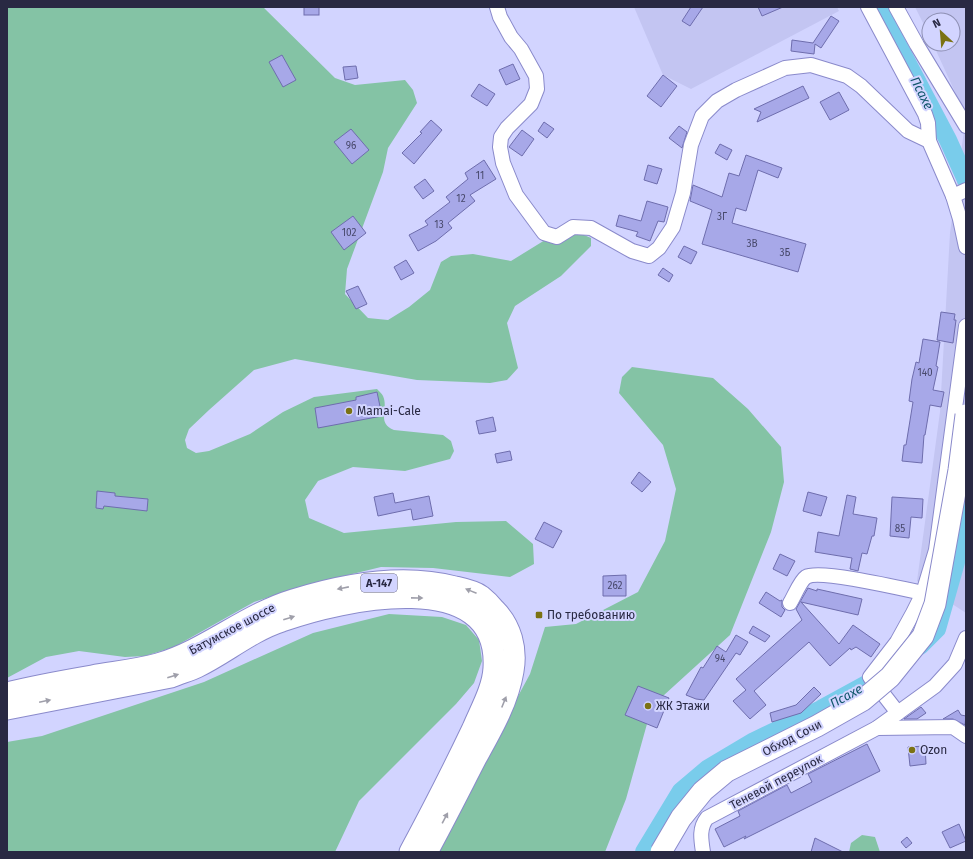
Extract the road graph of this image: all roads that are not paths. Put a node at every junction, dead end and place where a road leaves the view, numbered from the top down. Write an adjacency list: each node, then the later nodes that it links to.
1 (497, 7): 5 (street)
2 (868, 7): 5 (street)
3 (896, 7): 4 (street)
4 (966, 126)
5 (929, 141): 7 (street)
6 (966, 190): 7 (street)
7 (953, 196): 8 (street)
8 (966, 247)
9 (966, 326): 11 (street)
10 (966, 415): 21 (highway, Обход Сочи, bridge)
11 (923, 593): 12 (street); 16 (street)
12 (790, 603)
13 (966, 638): 16 (street, Теневой переулок)
14 (7, 693): 20 (highway, Батумское шоссе / А-147, one-way to 14)
15 (7, 709): 19 (highway, Батумское шоссе / А-147, one-way to 19)
16 (898, 713): 17 (street, Теневой переулок)
17 (877, 728): 18 (street, Теневой переулок); 22 (street, Теневой переулок)
18 (966, 736)
19 (410, 852)
20 (427, 852)
21 (662, 852)
22 (704, 852)

